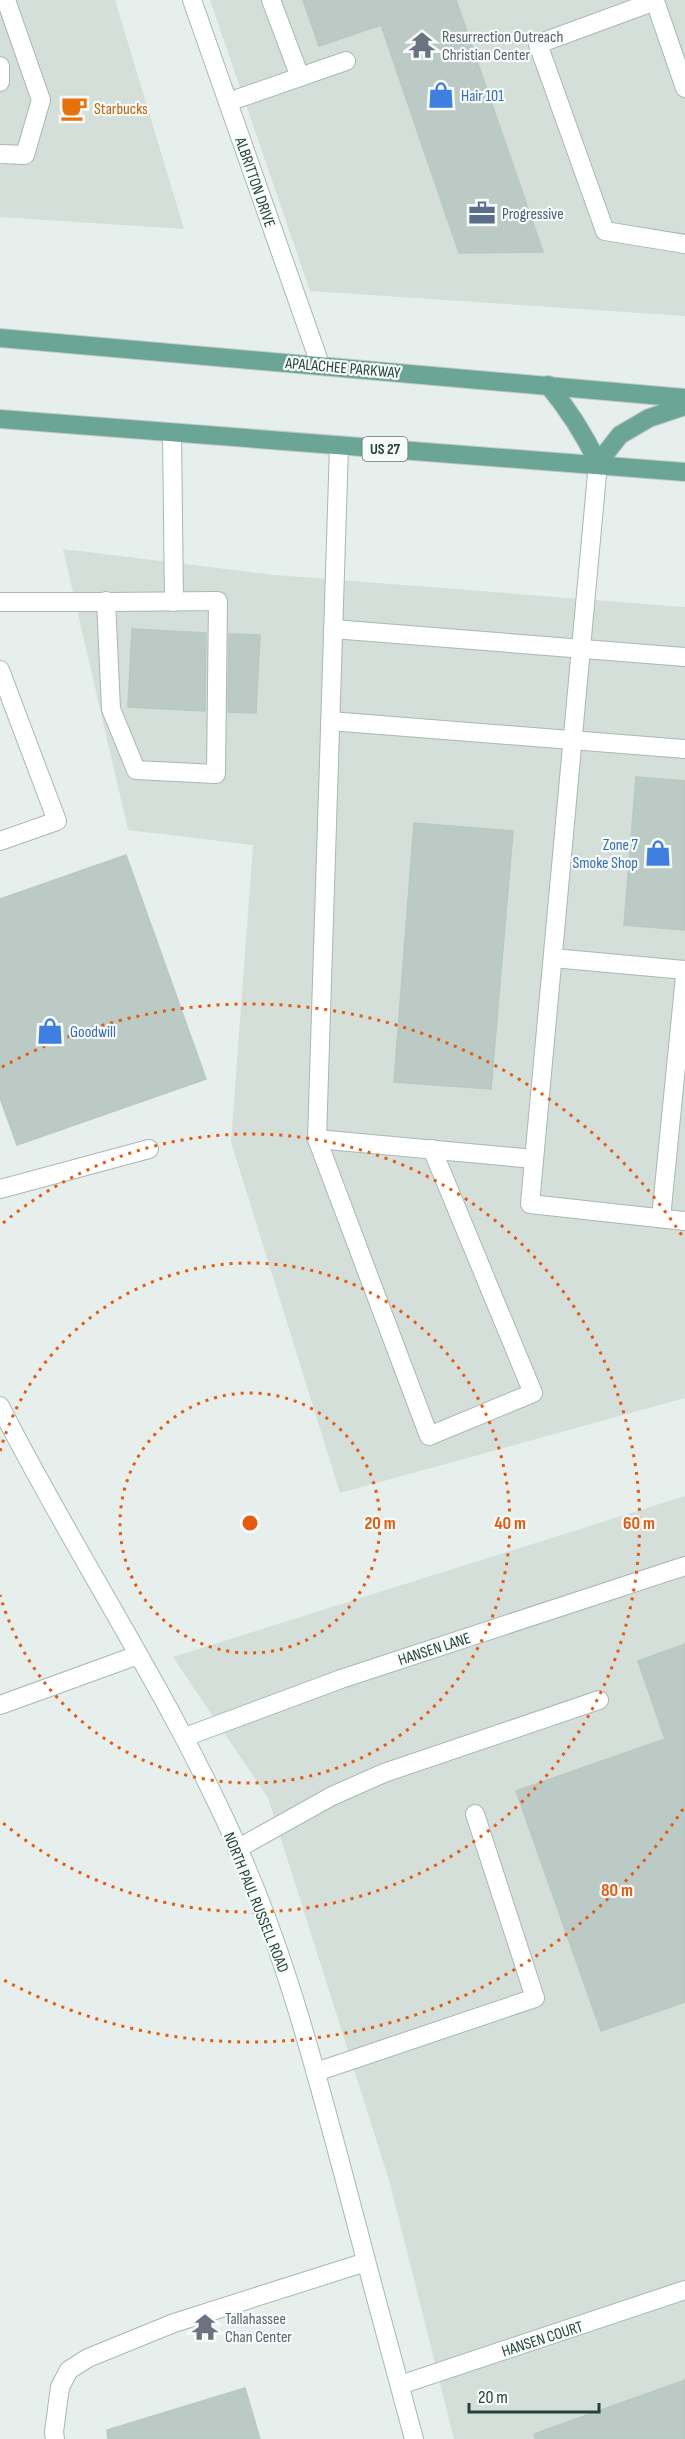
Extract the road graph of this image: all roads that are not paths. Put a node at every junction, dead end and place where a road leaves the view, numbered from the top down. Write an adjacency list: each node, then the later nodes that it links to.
1 (6, 0): 10 (street)
2 (192, 0): 9 (street, ALBRITTON DRIVE)
3 (271, 0): 6 (street)
4 (346, 61): 6 (street)
5 (0, 66): 7 (street)
6 (300, 77): 9 (street)
7 (0, 82)
8 (685, 88): 11 (street)
9 (228, 102): 13 (street, ALBRITTON DRIVE)
10 (0, 154)
11 (685, 244)
12 (0, 338): 13 (main road, APALACHEE PARKWAY)
13 (320, 364): 14 (main road, APALACHEE PARKWAY)
14 (548, 385): 15 (main road, APALACHEE PARKWAY); 20 (main road)
15 (685, 398)
16 (685, 405): 20 (main road)
17 (0, 419): 18 (main road, US 27)
18 (172, 433): 19 (main road, US 27); 24 (street)
19 (339, 446): 20 (main road, US 27); 25 (street)
20 (598, 464): 21 (main road, US 27); 26 (street)
21 (685, 472)
22 (0, 602): 23 (street)
23 (106, 602): 24 (street); 24 (street)
24 (174, 602)
25 (333, 628): 26 (street); 29 (street)
26 (582, 649): 27 (street); 30 (street)
27 (685, 657)
28 (0, 670): 32 (street)
29 (330, 721): 30 (street); 36 (street)
30 (573, 740): 31 (street); 33 (street)
31 (685, 748)
32 (0, 841)
33 (553, 958): 34 (street); 39 (street)
34 (685, 970)
35 (685, 976): 41 (street)
36 (317, 1139): 38 (street); 38 (street)
37 (149, 1149): 40 (street)
38 (432, 1149): 39 (street)
39 (534, 1159): 41 (street)
40 (0, 1189)
41 (661, 1218): 42 (street)
42 (685, 1221)
43 (0, 1406): 45 (street, NORTH PAUL RUSSELL ROAD)
44 (685, 1566): 48 (street, HANSEN LANE)
45 (138, 1655): 47 (street); 48 (street, NORTH PAUL RUSSELL ROAD)
46 (599, 1700): 50 (street)
47 (0, 1705)
48 (185, 1737): 50 (street, NORTH PAUL RUSSELL ROAD)
49 (475, 1814): 51 (street)
50 (237, 1849): 51 (street, NORTH PAUL RUSSELL ROAD)
51 (316, 2072): 52 (street, NORTH PAUL RUSSELL ROAD)
52 (366, 2262): 54 (street, NORTH PAUL RUSSELL ROAD); 55 (street)
53 (685, 2290): 54 (street, HANSEN COURT)
54 (400, 2385): 56 (street, NORTH PAUL RUSSELL ROAD)
55 (55, 2439)
56 (414, 2439)

